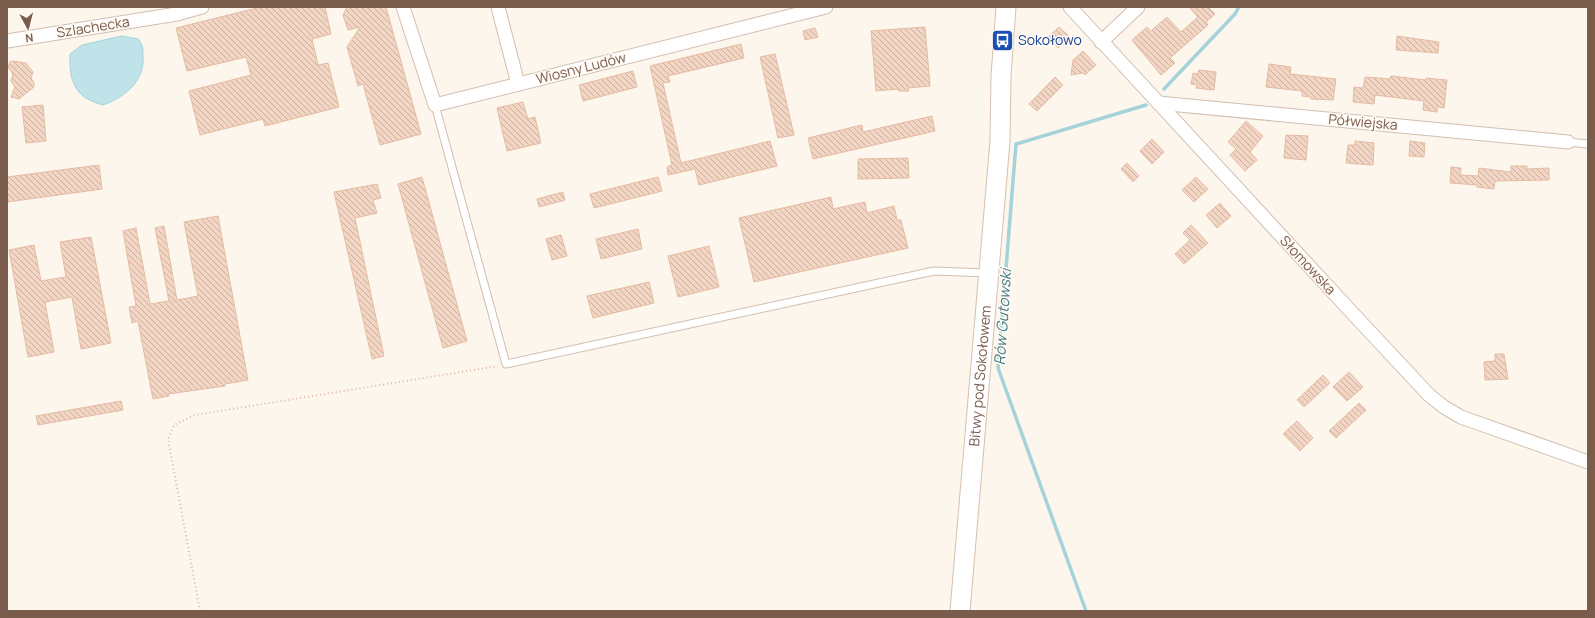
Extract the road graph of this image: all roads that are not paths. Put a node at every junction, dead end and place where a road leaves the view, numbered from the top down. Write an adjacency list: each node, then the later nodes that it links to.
1 (202, 7): 9 (street, Szlachecka)
2 (403, 7): 13 (street)
3 (498, 7): 11 (street)
4 (826, 7): 11 (street, Wiosny Ludów)
5 (1006, 7): 14 (street, Bitwy pod Sokołowem)
6 (1017, 7): 14 (street, Bitwy pod Sokołowem)
7 (1070, 7): 10 (street, Słomowska)
8 (1138, 7): 10 (street)
9 (7, 41)
10 (1101, 42): 12 (street, Słomowska)
11 (518, 84): 13 (street, Wiosny Ludów)
12 (1158, 103): 15 (street, Półwiejska); 18 (street, Słomowska)
13 (435, 105): 17 (lane)
14 (1000, 141): 17 (street, Bitwy pod Sokołowem)
15 (1568, 142): 16 (lane)
16 (1588, 144)
17 (988, 272): 19 (street, Bitwy pod Sokołowem)
18 (1588, 462)
19 (960, 611)

